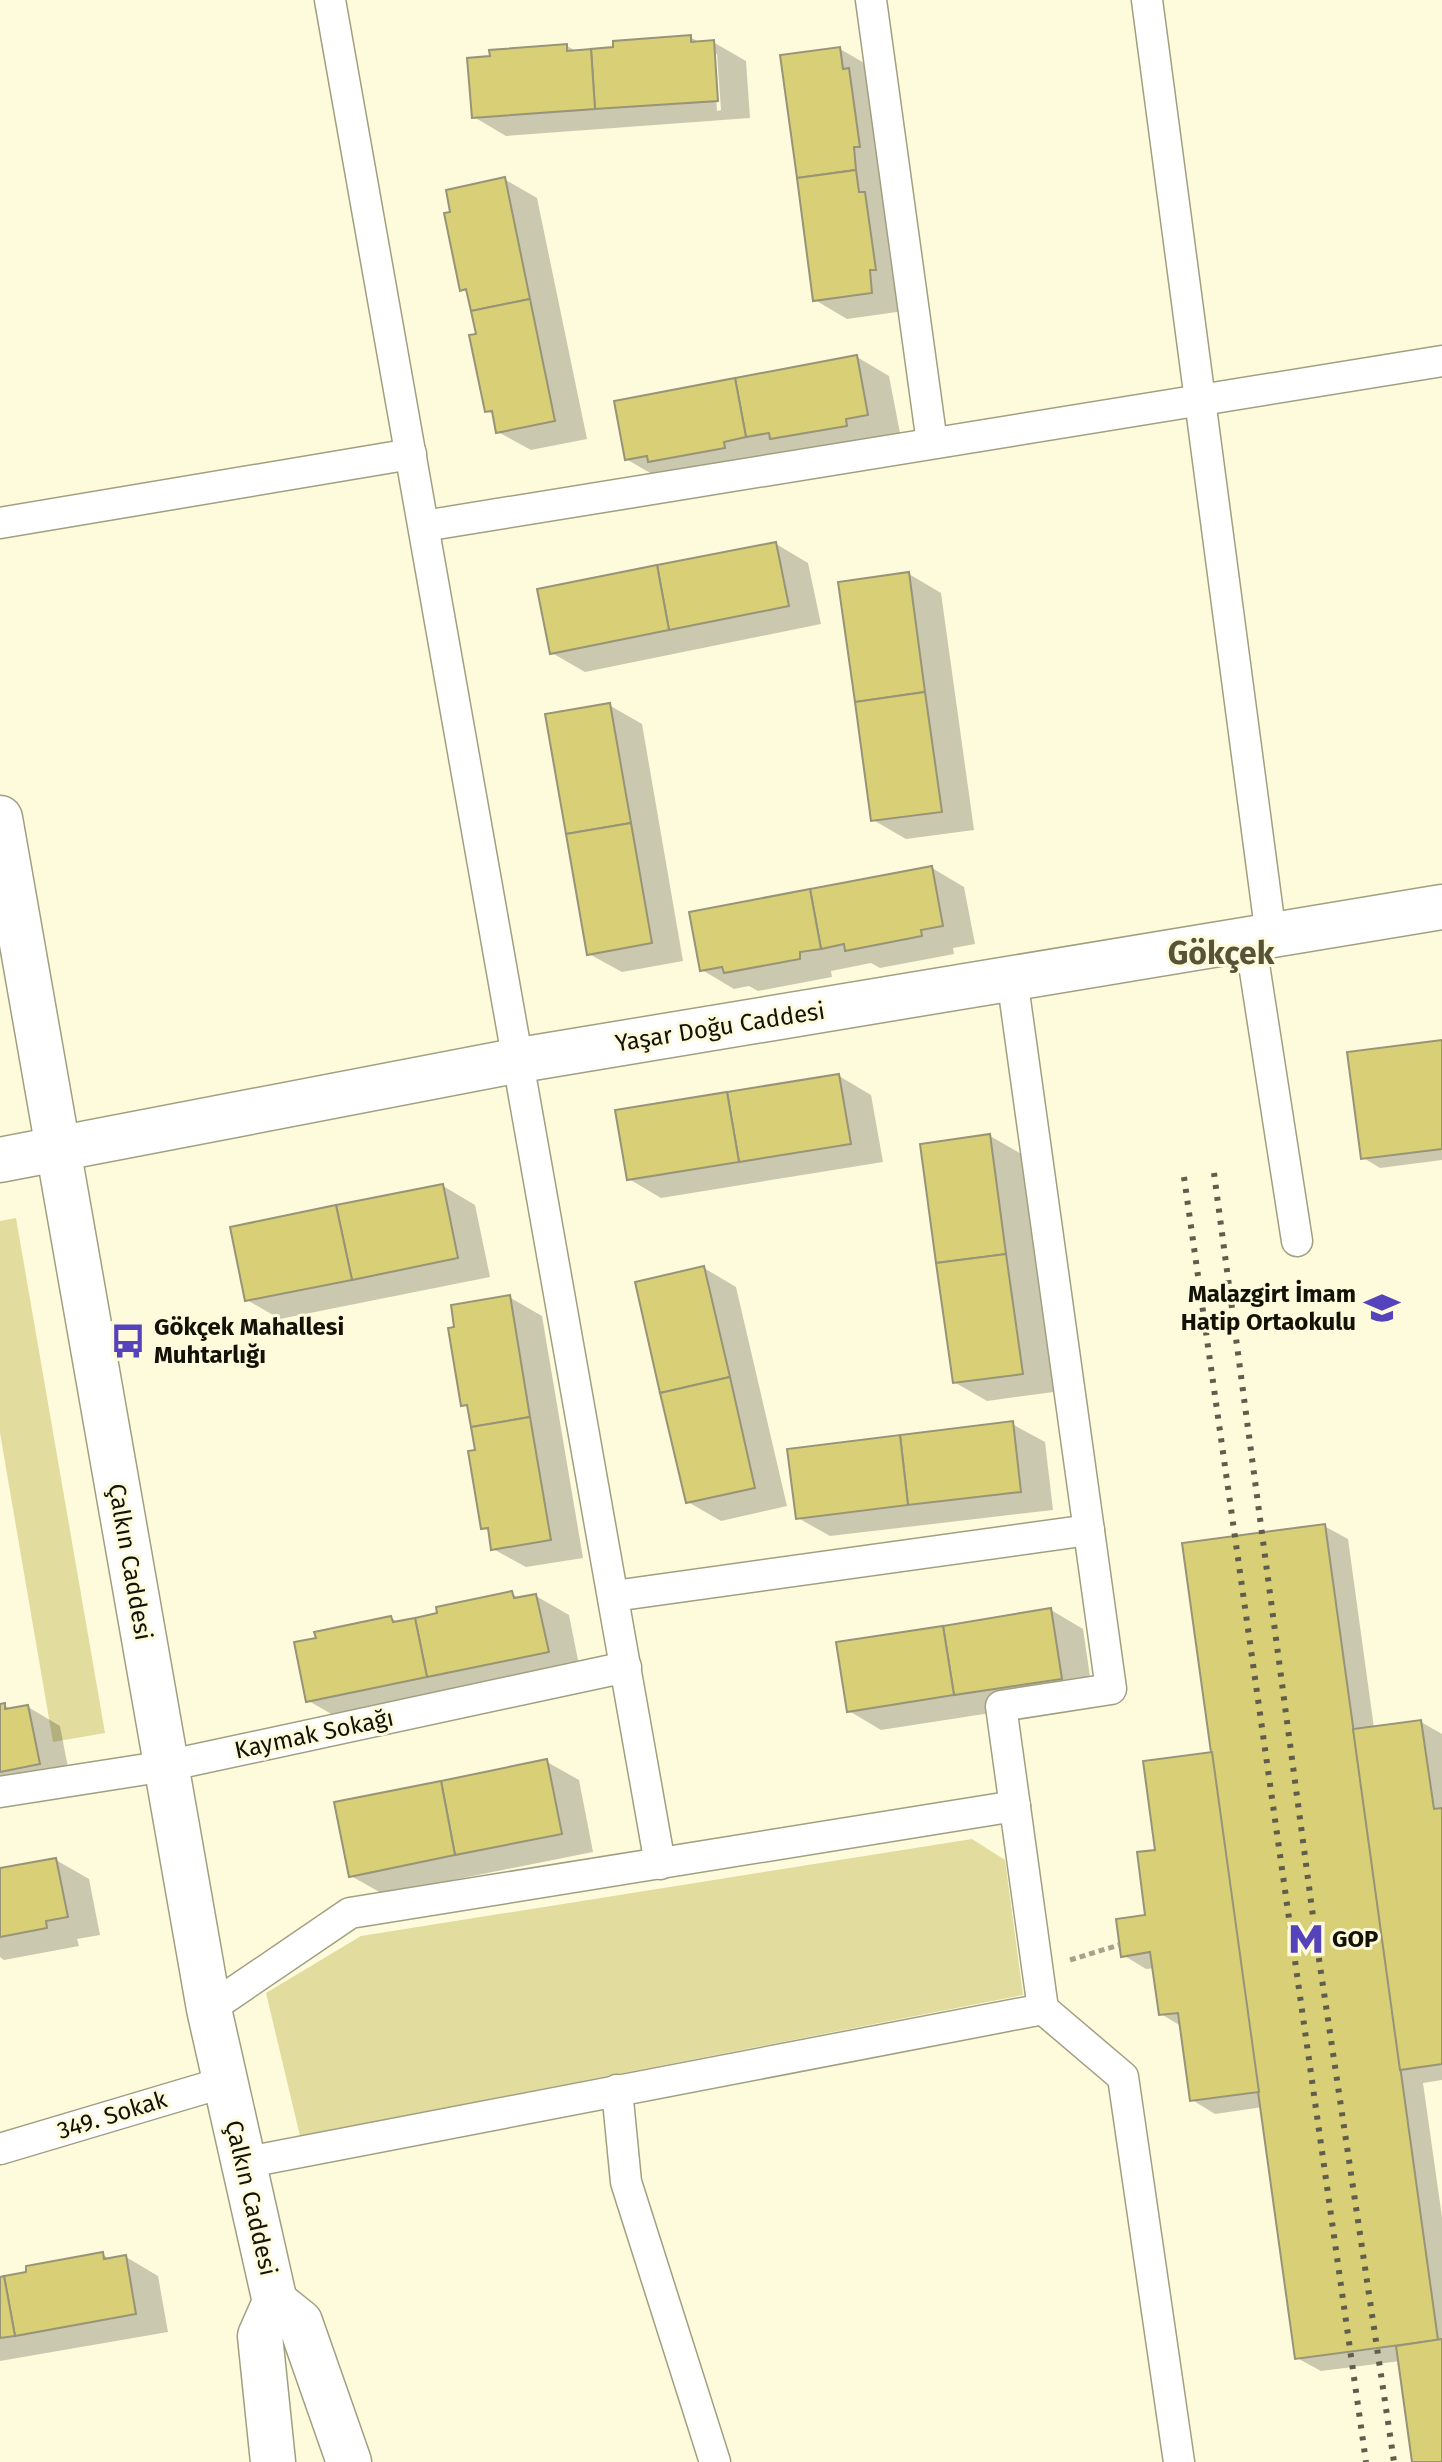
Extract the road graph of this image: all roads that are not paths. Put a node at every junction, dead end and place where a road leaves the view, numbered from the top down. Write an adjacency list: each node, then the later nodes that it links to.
1 (330, 0): 7 (street)
2 (871, 0): 6 (street)
3 (1147, 0): 5 (street)
4 (1442, 361): 5 (street)
5 (1201, 399): 6 (street); 12 (street)
6 (932, 443): 9 (street)
7 (411, 454): 8 (street); 9 (street)
8 (0, 523)
9 (424, 526): 14 (street)
10 (0, 818): 15 (main road, Çalkın Caddesi)
11 (1442, 907): 12 (main road, Yaşar Doğu Caddesi)
12 (1261, 938): 13 (main road, Yaşar Doğu Caddesi); 17 (street)
13 (1012, 978): 14 (main road, Yaşar Doğu Caddesi); 18 (street)
14 (520, 1060): 15 (main road, Yaşar Doğu Caddesi); 19 (street)
15 (58, 1149): 16 (main road, Yaşar Doğu Caddesi); 21 (main road, Çalkın Caddesi)
16 (0, 1160)
17 (1297, 1241)
18 (1089, 1530): 19 (street); 23 (street)
19 (614, 1596): 20 (street)
20 (626, 1667): 21 (street, Kaymak Sokağı); 24 (street)
21 (166, 1766): 22 (street, Kaymak Sokağı); 25 (main road, Çalkın Caddesi)
22 (0, 1792)
23 (1015, 1806): 24 (street); 26 (street)
24 (660, 1864): 25 (street)
25 (209, 2009): 27 (main road, Çalkın Caddesi)
26 (1043, 2009): 28 (street); 35 (street)
27 (225, 2082): 29 (street, 349. Sokak); 30 (main road, Çalkın Caddesi)
28 (617, 2090): 30 (street); 34 (street)
29 (0, 2149)
30 (243, 2163): 31 (main road, Çalkın Caddesi)
31 (275, 2302): 32 (main road, Çalkın Caddesi); 33 (main road, Çalkın Caddesi)
32 (273, 2462)
33 (349, 2462)
34 (715, 2462)
35 (1179, 2462)

